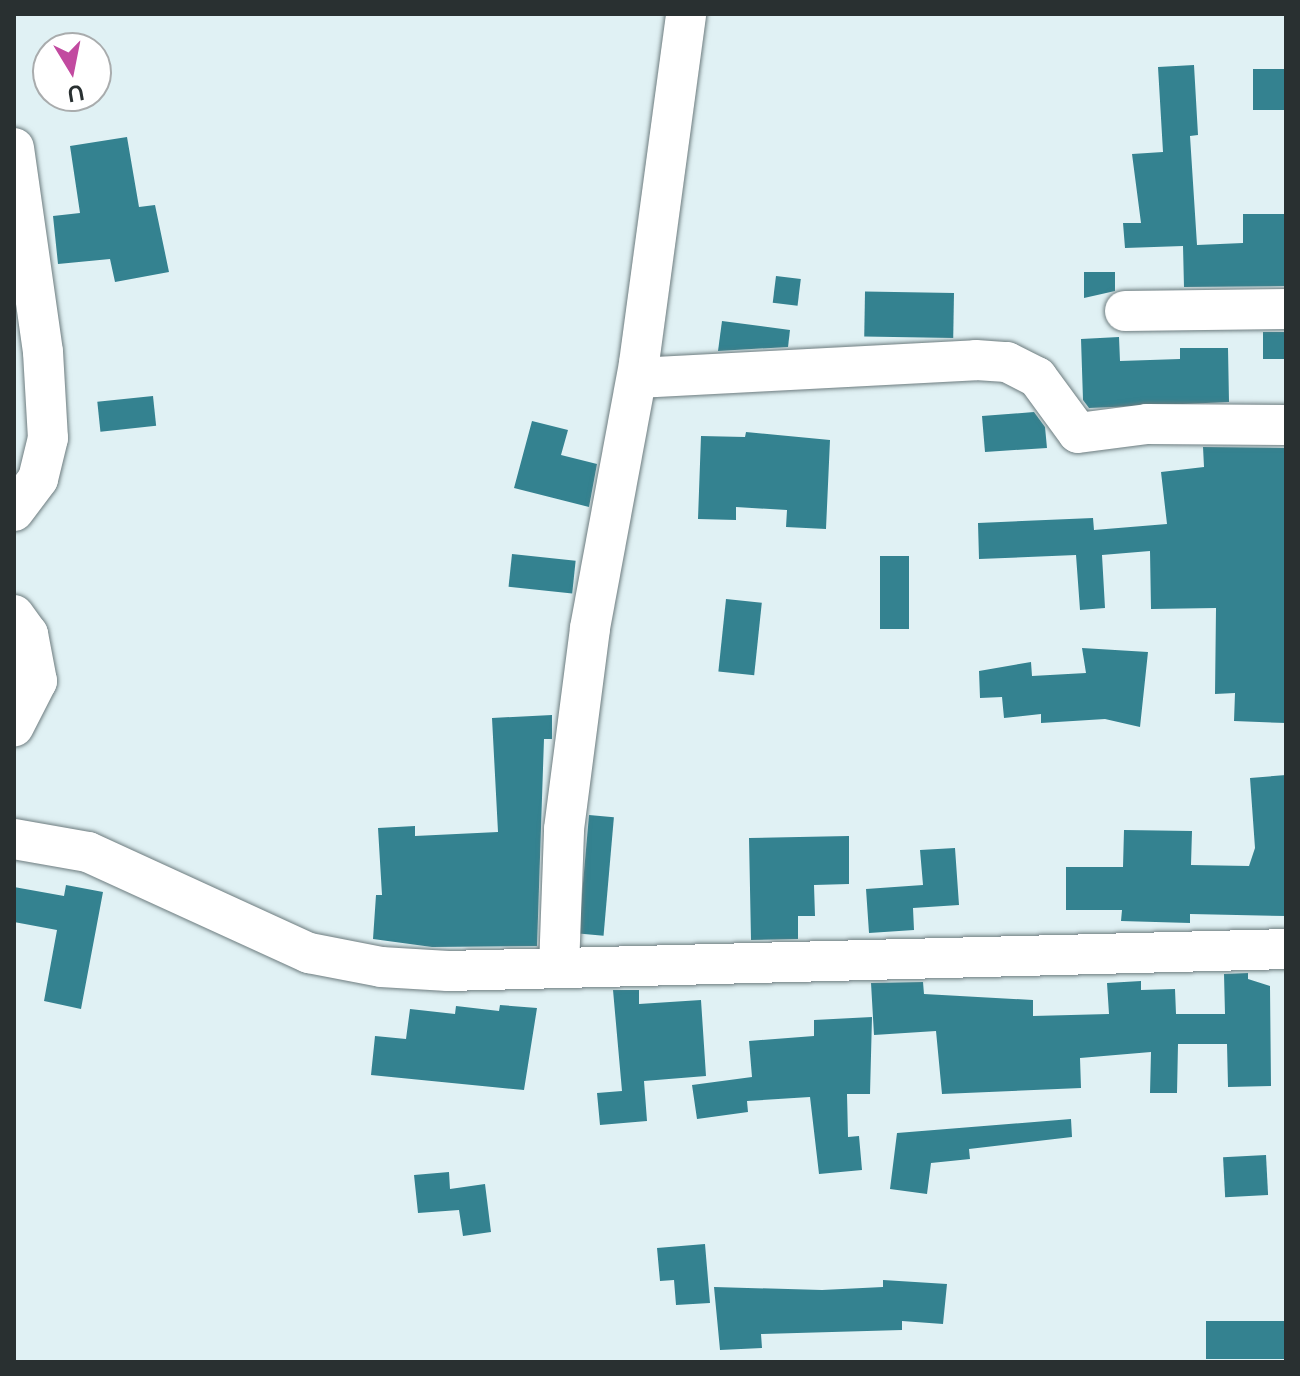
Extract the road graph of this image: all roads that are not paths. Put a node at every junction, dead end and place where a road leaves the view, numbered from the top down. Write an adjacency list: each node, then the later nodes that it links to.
1 (686, 14): 6 (street)
2 (14, 148): 5 (street)
3 (1286, 309): 4 (street)
4 (1125, 311)
5 (30, 376): 8 (street)
6 (637, 378): 7 (street); 13 (street)
7 (1286, 425)
8 (14, 511)
9 (14, 615): 10 (street)
10 (14, 726)
11 (14, 839): 13 (street)
12 (1286, 949): 13 (street)
13 (559, 968)

